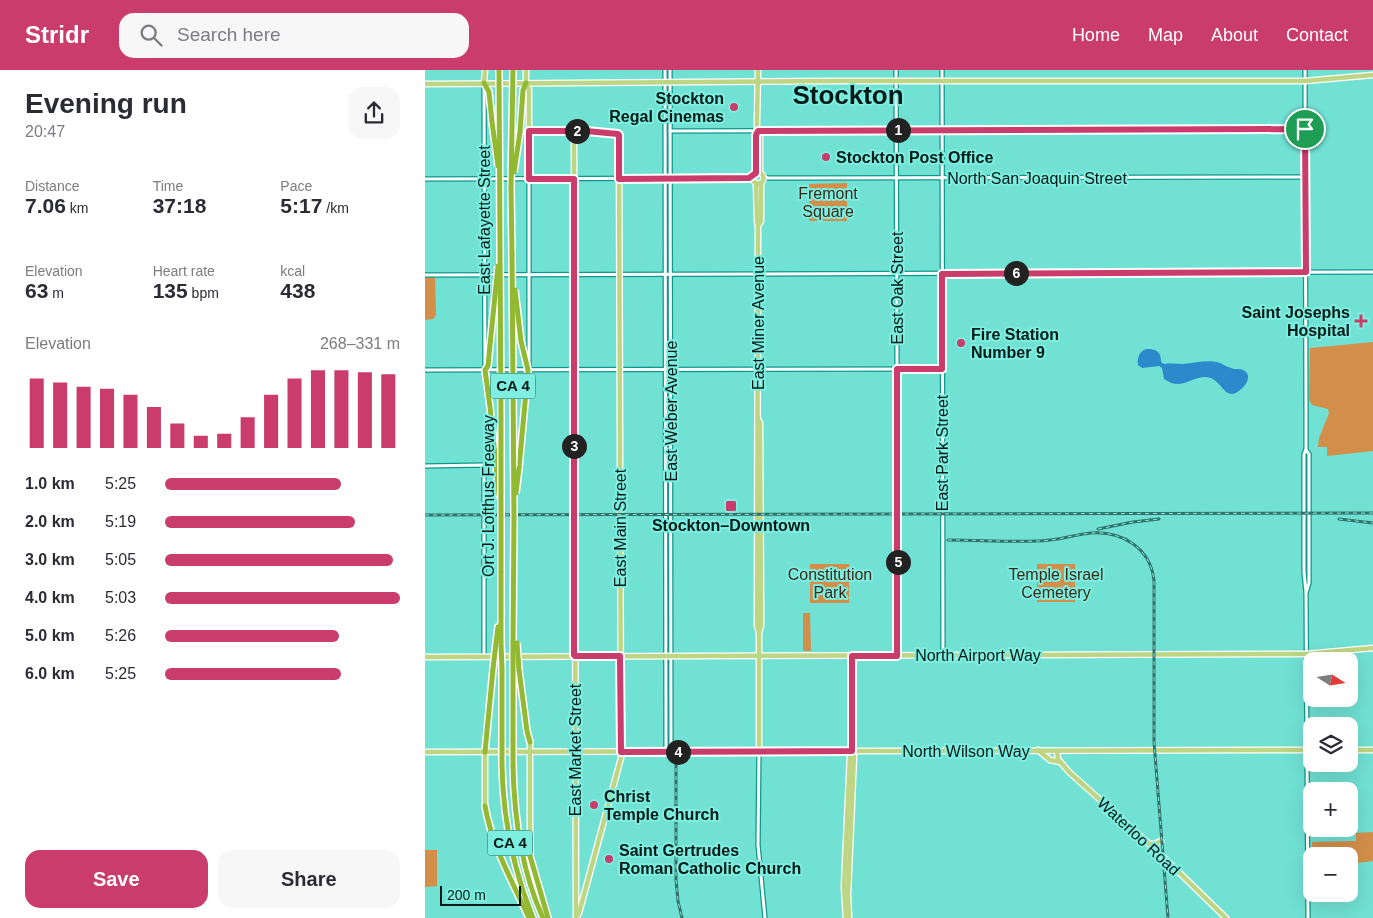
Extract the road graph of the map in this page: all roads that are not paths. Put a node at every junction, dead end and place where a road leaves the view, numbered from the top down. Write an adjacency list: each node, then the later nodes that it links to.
1 (485, 70): 15 (main road, East Lafayette Street)
2 (499, 70): 38 (highway, Ort J. Lofthus Freeway / CA 4, bridge)
3 (513, 70): 39 (highway, Ort J. Lofthus Freeway / CA 4, bridge)
4 (526, 70): 16 (main road)
5 (665, 70): 17 (street, East Weber Avenue)
6 (670, 70): 17 (street, East Weber Avenue)
7 (758, 70): 18 (main road, East Miner Avenue)
8 (896, 70): 12 (street, East Oak Street)
9 (942, 70): 13 (street, East Park Street)
10 (1305, 70): 14 (street)
11 (1373, 75): 14 (main road)
12 (897, 82): 13 (main road); 18 (main road); 21 (street, East Oak Street)
13 (942, 82): 14 (main road); 22 (street, East Park Street)
14 (1305, 82): 20 (street)
15 (484, 83): 16 (main road); 19 (main road); 32 (street, East Lafayette Street); 38 (highway, bridge)
16 (526, 83): 17 (main road); 23 (main road); 39 (highway, bridge)
17 (668, 83): 18 (main road); 25 (street, East Weber Avenue); 36 (street, East Weber Avenue)
18 (758, 83): 26 (main road, East Miner Avenue)
19 (425, 84)
20 (1305, 129): 22 (street); 27 (street)
21 (897, 130): 22 (street); 26 (street); 29 (street, East Oak Street)
22 (942, 130): 30 (street, East Park Street)
23 (529, 131): 24 (main road); 33 (street)
24 (574, 131): 34 (main road, East Market Street); 35 (main road, East Main Street)
25 (670, 131): 26 (street); 37 (street, East Weber Avenue)
26 (758, 131): 28 (main road, East Miner Avenue)
27 (1305, 177): 30 (street, North San Joaquin Street); 45 (street)
28 (758, 178): 29 (street, North San Joaquin Street); 37 (street, North San Joaquin Street); 40 (main road, East Miner Avenue); 41 (main road, East Miner Avenue)
29 (897, 178): 30 (street, North San Joaquin Street); 51 (street, East Oak Street)
30 (942, 178): 52 (street, East Park Street)
31 (425, 179): 32 (street, North San Joaquin Street)
32 (483, 179): 33 (street, North San Joaquin Street); 47 (street, East Lafayette Street)
33 (529, 179): 34 (street, North San Joaquin Street); 54 (street)
34 (574, 179): 35 (street, North San Joaquin Street); 55 (main road, East Market Street)
35 (619, 179): 36 (street, North San Joaquin Street); 56 (main road, East Main Street)
36 (665, 179): 37 (street, North San Joaquin Street); 48 (street, East Weber Avenue)
37 (670, 179): 49 (street, East Weber Avenue)
38 (501, 184): 44 (highway, Ort J. Lofthus Freeway / CA 4, bridge)
39 (511, 187): 43 (highway, Ort J. Lofthus Freeway / CA 4)
40 (756, 193): 41 (main road); 42 (main road, East Miner Avenue)
41 (760, 202): 42 (main road, East Miner Avenue)
42 (758, 226): 50 (main road, East Miner Avenue)
43 (512, 254): 61 (highway, bridge); 69 (highway, Ort J. Lofthus Freeway / CA 4, bridge)
44 (500, 256): 60 (highway, bridge); 68 (highway, Ort J. Lofthus Freeway / CA 4, bridge)
45 (1306, 272): 46 (street); 52 (street); 72 (street)
46 (1373, 272)
47 (484, 274): 53 (street); 54 (street); 60 (street, East Lafayette Street)
48 (665, 274): 49 (street); 56 (street); 64 (street, East Weber Avenue)
49 (671, 274): 50 (street); 65 (street, East Weber Avenue)
50 (758, 274): 51 (street); 66 (main road, East Miner Avenue)
51 (897, 274): 52 (street); 57 (street, East Oak Street)
52 (942, 274): 58 (street, East Park Street)
53 (425, 275)
54 (529, 275): 55 (street); 61 (street)
55 (574, 275): 56 (street); 62 (main road, East Market Street)
56 (620, 275): 63 (main road, East Main Street)
57 (897, 369): 58 (street); 66 (street); 81 (street, East Oak Street)
58 (942, 369): 76 (street, East Park Street)
59 (425, 370): 60 (street)
60 (485, 370): 61 (street); 68 (highway, bridge)
61 (528, 370): 62 (street); 69 (highway, bridge)
62 (574, 370): 63 (street); 77 (main road, East Market Street)
63 (620, 370): 64 (street); 78 (main road, East Main Street)
64 (666, 370): 65 (street); 75 (street, East Weber Avenue)
65 (671, 370): 66 (street); 75 (street, East Weber Avenue)
66 (758, 370): 79 (main road, East Miner Avenue)
67 (425, 466): 83 (street)
68 (501, 506): 70 (highway, Ort J. Lofthus Freeway / CA 4, bridge)
69 (514, 518): 84 (highway, Ort J. Lofthus Freeway / CA 4, bridge)
70 (499, 643): 94 (highway, bridge); 106 (highway, CA 4, bridge)
71 (1373, 648): 73 (main road, North Airport Way)
72 (1306, 652)
73 (1328, 652)
74 (1303, 654): 76 (main road, North Airport Way)
75 (669, 655): 78 (main road, North Airport Way); 79 (main road, North Airport Way); 98 (street, East Weber Avenue)
76 (943, 655): 81 (main road, North Airport Way)
77 (575, 656): 78 (main road, North Airport Way); 83 (main road, North Airport Way); 96 (main road, East Market Street)
78 (620, 656): 97 (main road, East Main Street)
79 (759, 656): 80 (main road, North Airport Way); 90 (main road, East Miner Avenue)
80 (852, 656): 81 (main road, North Airport Way); 91 (street)
81 (897, 656)
82 (425, 657): 83 (main road, North Airport Way)
83 (484, 657)
84 (516, 670): 85 (highway); 107 (highway, CA 4, bridge)
85 (530, 742): 95 (main road)
86 (1038, 750): 91 (main road, North Wilson Way); 92 (main road, North Wilson Way); 99 (main road, Waterloo Road)
87 (1303, 750): 92 (main road, North Wilson Way)
88 (1358, 750): 89 (main road)
89 (1373, 750)
90 (759, 751): 91 (main road, North Wilson Way); 98 (main road, North Wilson Way); 110 (street, East Miner Avenue)
91 (852, 751): 111 (main road)
92 (1057, 751): 99 (main road)
93 (425, 752): 94 (main road, North Wilson Way)
94 (485, 752): 95 (main road, North Wilson Way); 101 (main road)
95 (530, 752): 96 (main road, North Wilson Way); 102 (main road)
96 (575, 752): 97 (main road, North Wilson Way); 109 (main road, East Market Street)
97 (621, 752): 98 (main road, North Wilson Way); 109 (main road, East Main Street)
98 (669, 752)
99 (1060, 762): 104 (main road, Waterloo Road)
100 (1309, 772): 113 (street)
101 (485, 806): 105 (highway)
102 (530, 838): 108 (highway)
103 (1161, 841): 104 (main road)
104 (1149, 844): 112 (main road, Waterloo Road)
105 (529, 918)
106 (533, 918)
107 (543, 918)
108 (548, 918)
109 (576, 918)
110 (765, 918)
111 (847, 918)
112 (1226, 918)
113 (1308, 918)

